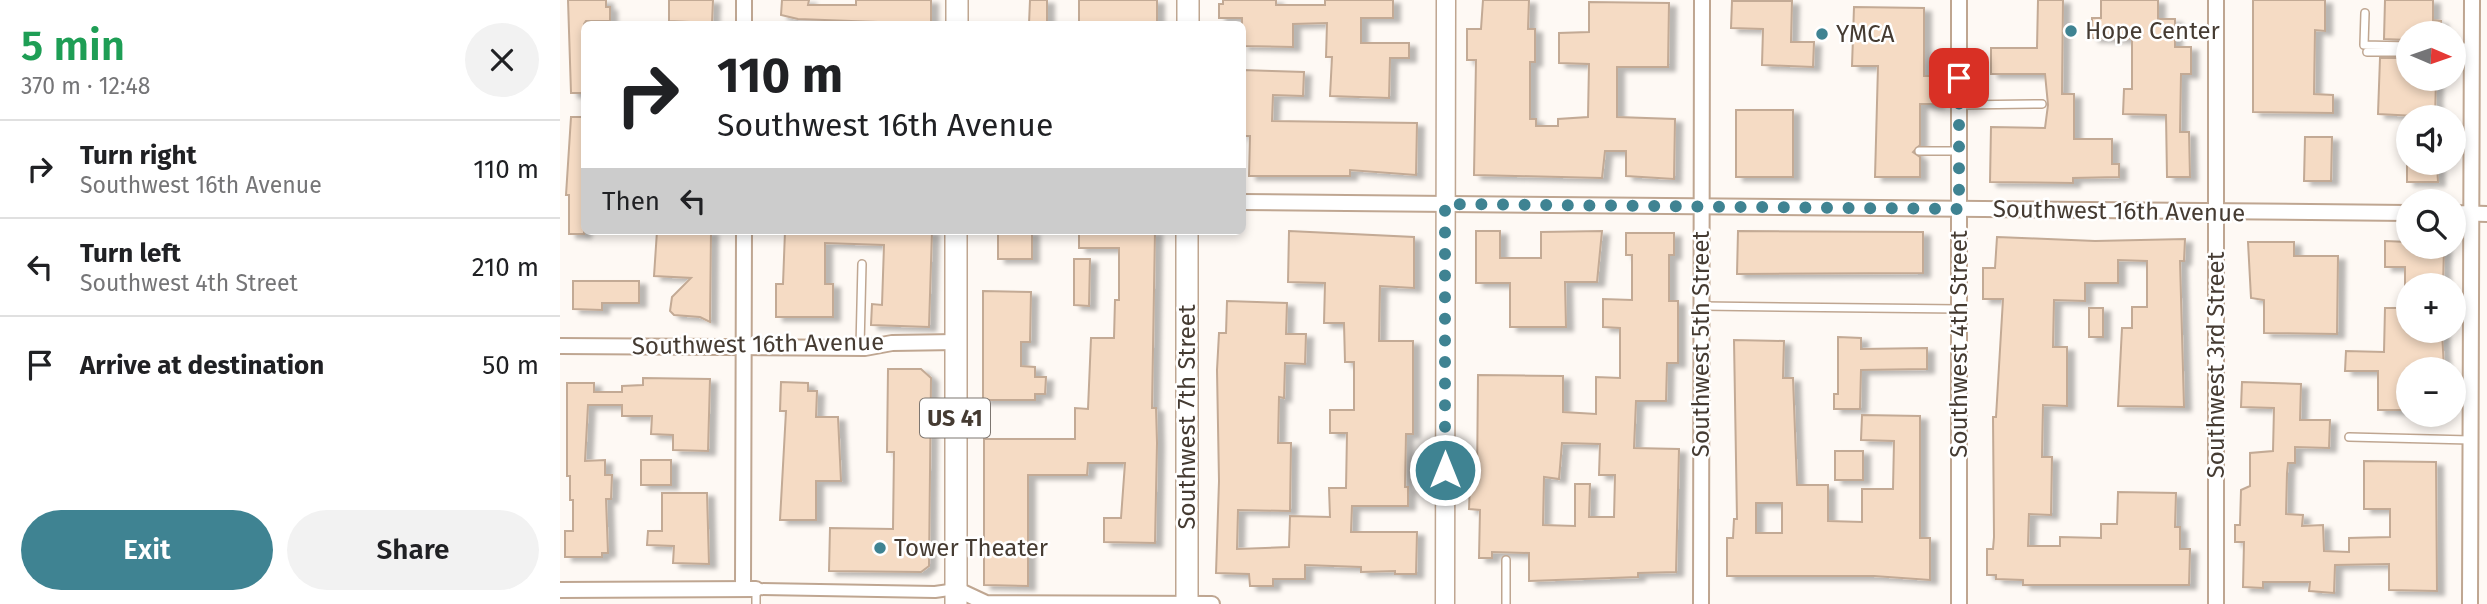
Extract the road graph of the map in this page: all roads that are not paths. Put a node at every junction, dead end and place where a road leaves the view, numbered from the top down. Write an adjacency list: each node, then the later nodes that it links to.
1 (744, 0): 10 (street)
2 (957, 0): 11 (main road)
3 (1188, 0): 12 (main road)
4 (1446, 0): 23 (street)
5 (1702, 0): 24 (street, Southwest 5th Street)
6 (1959, 0): 18 (street, Southwest 4th Street)
7 (2216, 0): 26 (street, Southwest 3rd Street)
8 (2472, 0): 15 (street)
9 (2365, 13): 13 (lane)
10 (744, 21)
11 (957, 21)
12 (1188, 21)
13 (2396, 46)
14 (2466, 50): 15 (lane)
15 (2472, 50): 29 (street)
16 (2367, 52): 17 (lane)
17 (2396, 52)
18 (1960, 104): 19 (lane); 21 (street, Southwest 4th Street)
19 (2042, 104)
20 (1919, 151): 21 (lane)
21 (1959, 151): 25 (street, Southwest 4th Street)
22 (1246, 202): 23 (street, Southwest 16th Avenue)
23 (1445, 204): 24 (street, Southwest 16th Avenue); 49 (street)
24 (1702, 206): 25 (street, Southwest 16th Avenue); 35 (street, Southwest 5th Street)
25 (1959, 209): 26 (street, Southwest 16th Avenue); 36 (street, Southwest 4th Street)
26 (2216, 212): 27 (street, Southwest 16th Avenue); 53 (street, Southwest 3rd Street)
27 (2396, 213)
28 (2466, 213): 29 (street)
29 (2472, 213): 30 (street); 42 (street)
30 (2487, 214)
31 (744, 235): 40 (street)
32 (956, 235): 37 (main road, US 41)
33 (1187, 235): 47 (main road, Southwest 7th Street)
34 (862, 264): 39 (lane)
35 (1702, 306): 36 (lane); 51 (street, Southwest 5th Street)
36 (1959, 309): 52 (street, Southwest 4th Street)
37 (956, 342): 39 (street, Southwest 16th Avenue); 46 (main road, US 41)
38 (560, 345): 40 (street, Southwest 16th Avenue)
39 (860, 347): 40 (street, Southwest 16th Avenue)
40 (743, 348): 45 (street)
41 (2349, 437): 42 (lane)
42 (2471, 440): 54 (street)
43 (1506, 560): 50 (lane)
44 (560, 590): 45 (street)
45 (752, 594): 46 (street)
46 (956, 596): 47 (street)
47 (1187, 604): 48 (street)
48 (1212, 604)
49 (1445, 604)
50 (1506, 604)
51 (1701, 604)
52 (1959, 604)
53 (2216, 604)
54 (2470, 604)

